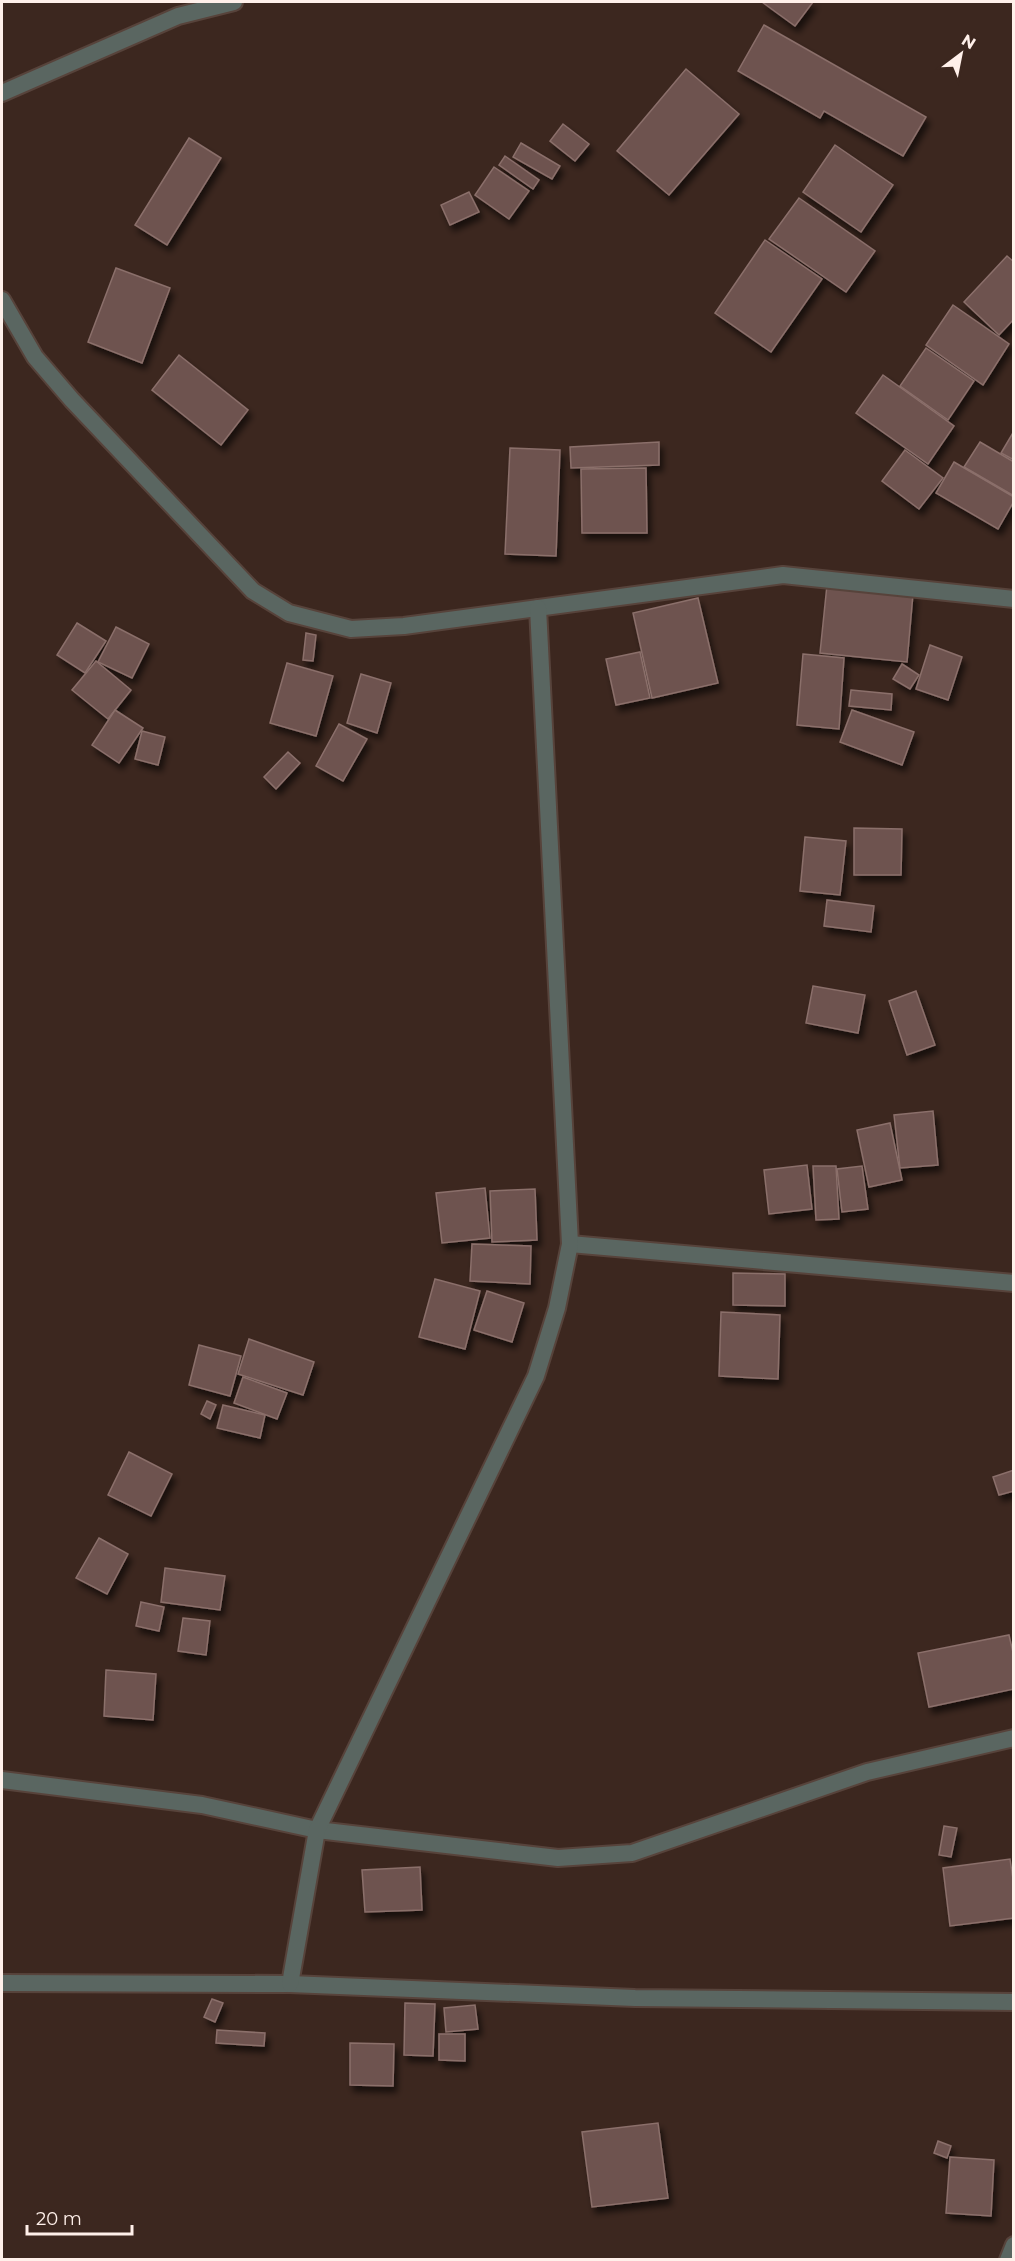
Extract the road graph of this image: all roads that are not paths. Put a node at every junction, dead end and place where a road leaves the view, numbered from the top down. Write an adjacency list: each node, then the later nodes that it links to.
1 (234, 2): 2 (street)
2 (2, 93)
3 (2, 300): 5 (street)
4 (1014, 599): 5 (street)
5 (538, 608): 6 (street)
6 (570, 1244): 7 (street); 10 (street)
7 (1014, 1283)
8 (1014, 1738): 10 (street)
9 (2, 1780): 10 (street)
10 (317, 1830): 12 (street)
11 (2, 1983): 12 (street)
12 (290, 1984): 13 (street)
13 (1014, 2002)
14 (1014, 2245): 15 (street)
15 (1008, 2259)

